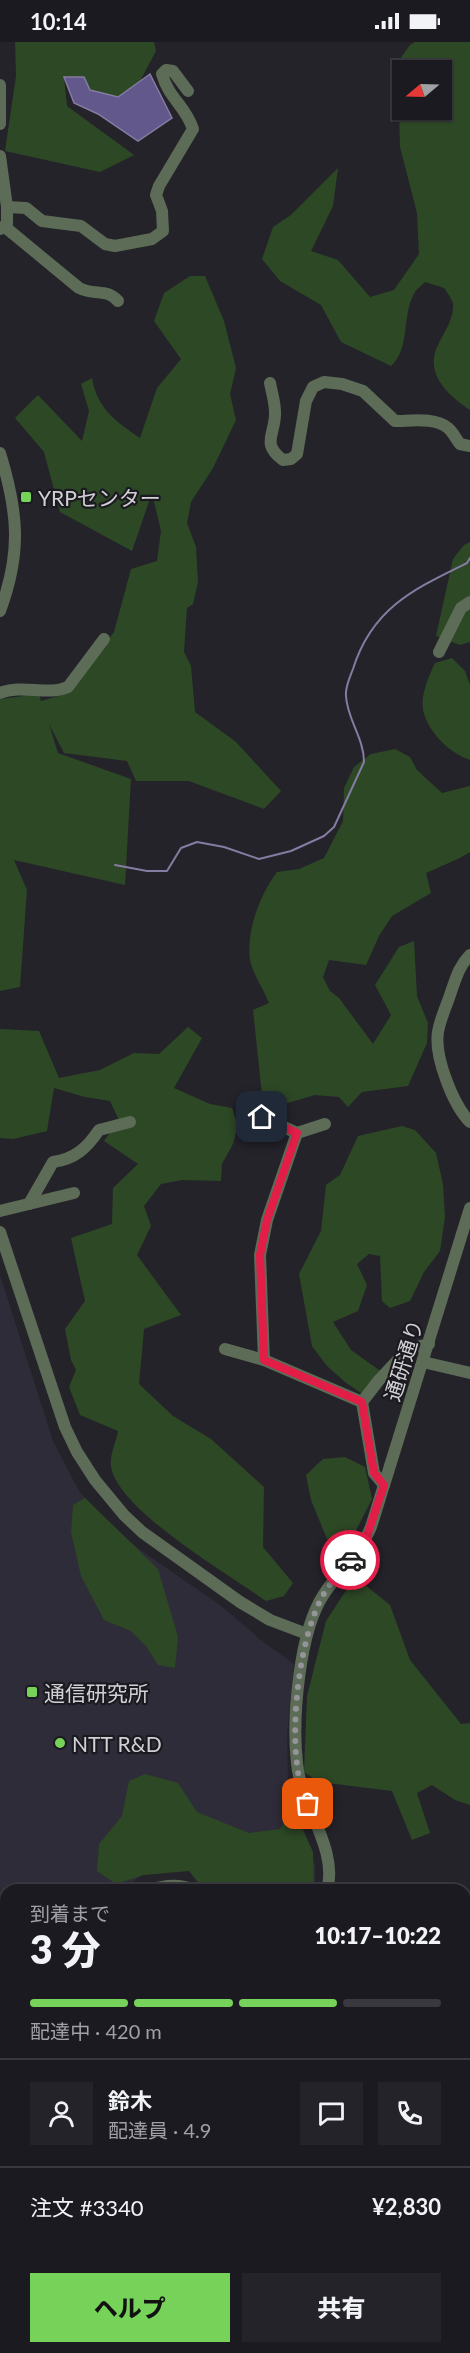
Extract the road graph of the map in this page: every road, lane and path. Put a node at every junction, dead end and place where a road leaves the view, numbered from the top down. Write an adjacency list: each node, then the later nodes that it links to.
1 (0, 85): 3 (street)
2 (188, 91): 5 (street)
3 (0, 124)
4 (0, 156): 5 (street)
5 (7, 207): 6 (street)
6 (3, 228): 7 (street)
7 (118, 301)
8 (270, 383): 9 (street)
9 (470, 446)
10 (0, 453): 12 (street)
11 (470, 602): 14 (street)
12 (0, 611)
13 (104, 639): 15 (street)
14 (439, 652)
15 (0, 693)
16 (470, 955): 19 (street)
17 (262, 1117): 21 (street)
18 (130, 1122): 23 (street)
19 (470, 1122)
20 (325, 1124): 21 (street)
21 (297, 1133): 29 (street)
22 (74, 1193): 23 (street)
23 (29, 1204): 25 (street)
24 (470, 1208): 27 (street, 通研通り)
25 (0, 1211)
26 (0, 1232): 34 (street)
27 (429, 1344): 30 (street, 通研通り); 32 (street)
28 (225, 1348): 29 (street)
29 (264, 1360): 32 (street)
30 (423, 1362): 31 (street); 33 (street, 通研通り)
31 (470, 1373)
32 (362, 1402): 33 (street)
33 (384, 1485): 34 (street, 通研通り)
34 (307, 1634): 35 (street, 通研通り)
35 (329, 1884)

